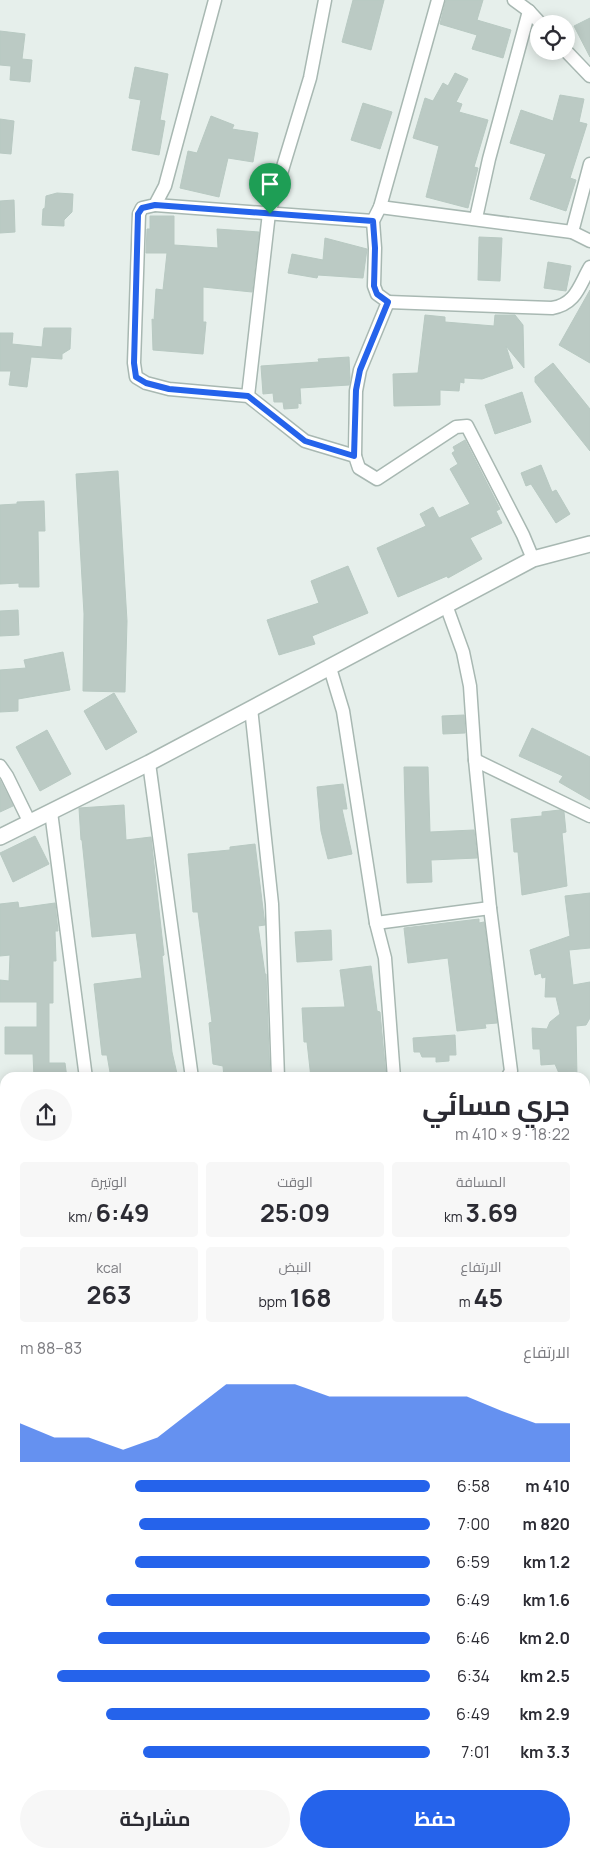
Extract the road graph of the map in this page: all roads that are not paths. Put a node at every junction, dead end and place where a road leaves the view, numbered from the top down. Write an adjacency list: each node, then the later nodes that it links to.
1 (215, 0): 10 (street)
2 (325, 0): 12 (street)
3 (438, 0): 11 (street)
4 (514, 0): 5 (street)
5 (529, 11): 6 (street); 13 (street)
6 (533, 15)
7 (575, 60): 8 (street)
8 (590, 76)
9 (590, 164): 15 (street)
10 (155, 205): 12 (street); 19 (street)
11 (380, 207): 13 (street); 14 (street)
12 (270, 214): 14 (street); 19 (street)
13 (476, 218): 15 (street)
14 (373, 221): 18 (street)
15 (572, 232): 16 (street)
16 (590, 241)
17 (590, 267): 18 (street)
18 (388, 302): 20 (street)
19 (248, 396): 20 (street)
20 (354, 456): 22 (street)
21 (590, 544): 22 (street)
22 (533, 559): 23 (street)
23 (446, 605): 24 (street); 26 (street)
24 (330, 668): 25 (street); 34 (street)
25 (251, 708): 27 (street); 37 (street)
26 (475, 760): 30 (street); 33 (street)
27 (149, 763): 29 (street); 36 (street)
28 (0, 766): 31 (street)
29 (51, 812): 31 (street); 35 (street)
30 (590, 816)
31 (30, 822): 32 (street)
32 (0, 838)
33 (490, 908): 34 (street); 39 (street)
34 (376, 923): 38 (street)
35 (85, 1072)
36 (191, 1072)
37 (278, 1072)
38 (394, 1072)
39 (510, 1072)

